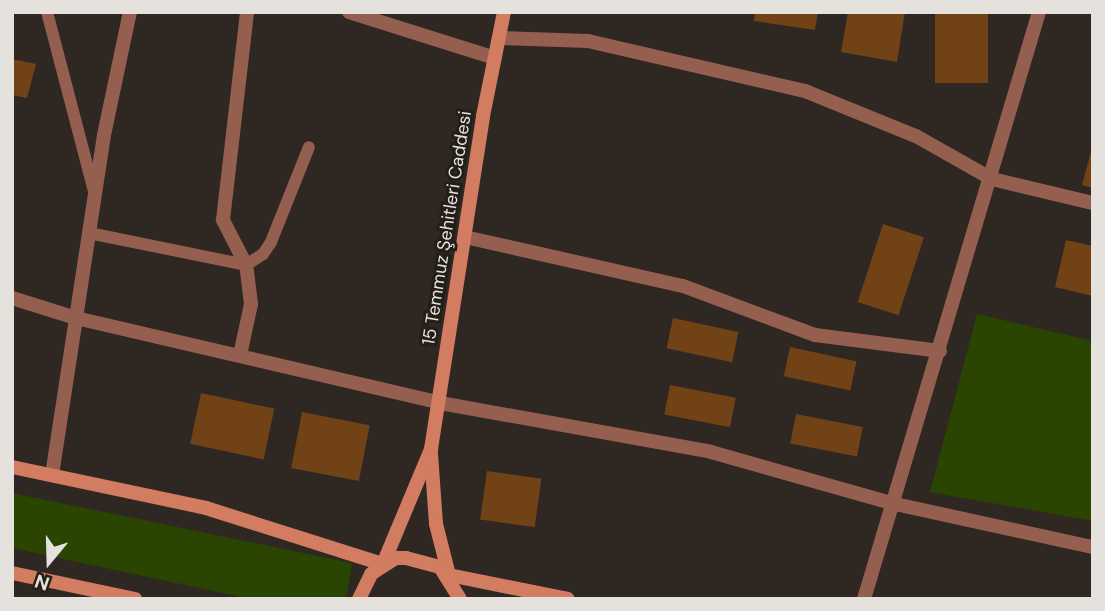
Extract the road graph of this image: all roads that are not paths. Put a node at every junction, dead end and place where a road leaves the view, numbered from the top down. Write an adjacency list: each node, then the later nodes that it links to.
1 (47, 12): 11 (lane)
2 (130, 12): 11 (street)
3 (247, 12): 15 (street)
4 (349, 12): 8 (street)
5 (504, 12): 7 (main road, 15 Temmuz Şehitleri Caddesi)
6 (1039, 12): 10 (street)
7 (499, 38): 8 (main road, 15 Temmuz Şehitleri Caddesi); 10 (street)
8 (495, 58): 14 (main road, 15 Temmuz Şehitleri Caddesi)
9 (309, 147): 15 (lane)
10 (992, 178): 12 (street); 18 (street)
11 (95, 195): 13 (street)
12 (1093, 203)
13 (89, 233): 15 (lane); 17 (street)
14 (465, 237): 18 (street); 20 (main road, 15 Temmuz Şehitleri Caddesi)
15 (246, 265): 19 (street)
16 (12, 298): 17 (street)
17 (76, 318): 19 (street); 23 (street)
18 (940, 351): 24 (street)
19 (240, 355): 20 (street)
20 (440, 403): 21 (main road, 15 Temmuz Şehitleri Caddesi); 24 (street)
21 (431, 449): 26 (main road); 28 (main road)
22 (12, 467): 23 (main road)
23 (52, 475): 26 (main road)
24 (895, 504): 25 (street); 33 (street)
25 (1093, 547)
26 (383, 564): 28 (main road); 30 (main road)
27 (12, 573): 29 (main road)
28 (449, 575): 31 (main road); 32 (main road)
29 (135, 599)
30 (359, 599)
31 (460, 599)
32 (568, 599)
33 (864, 599)

